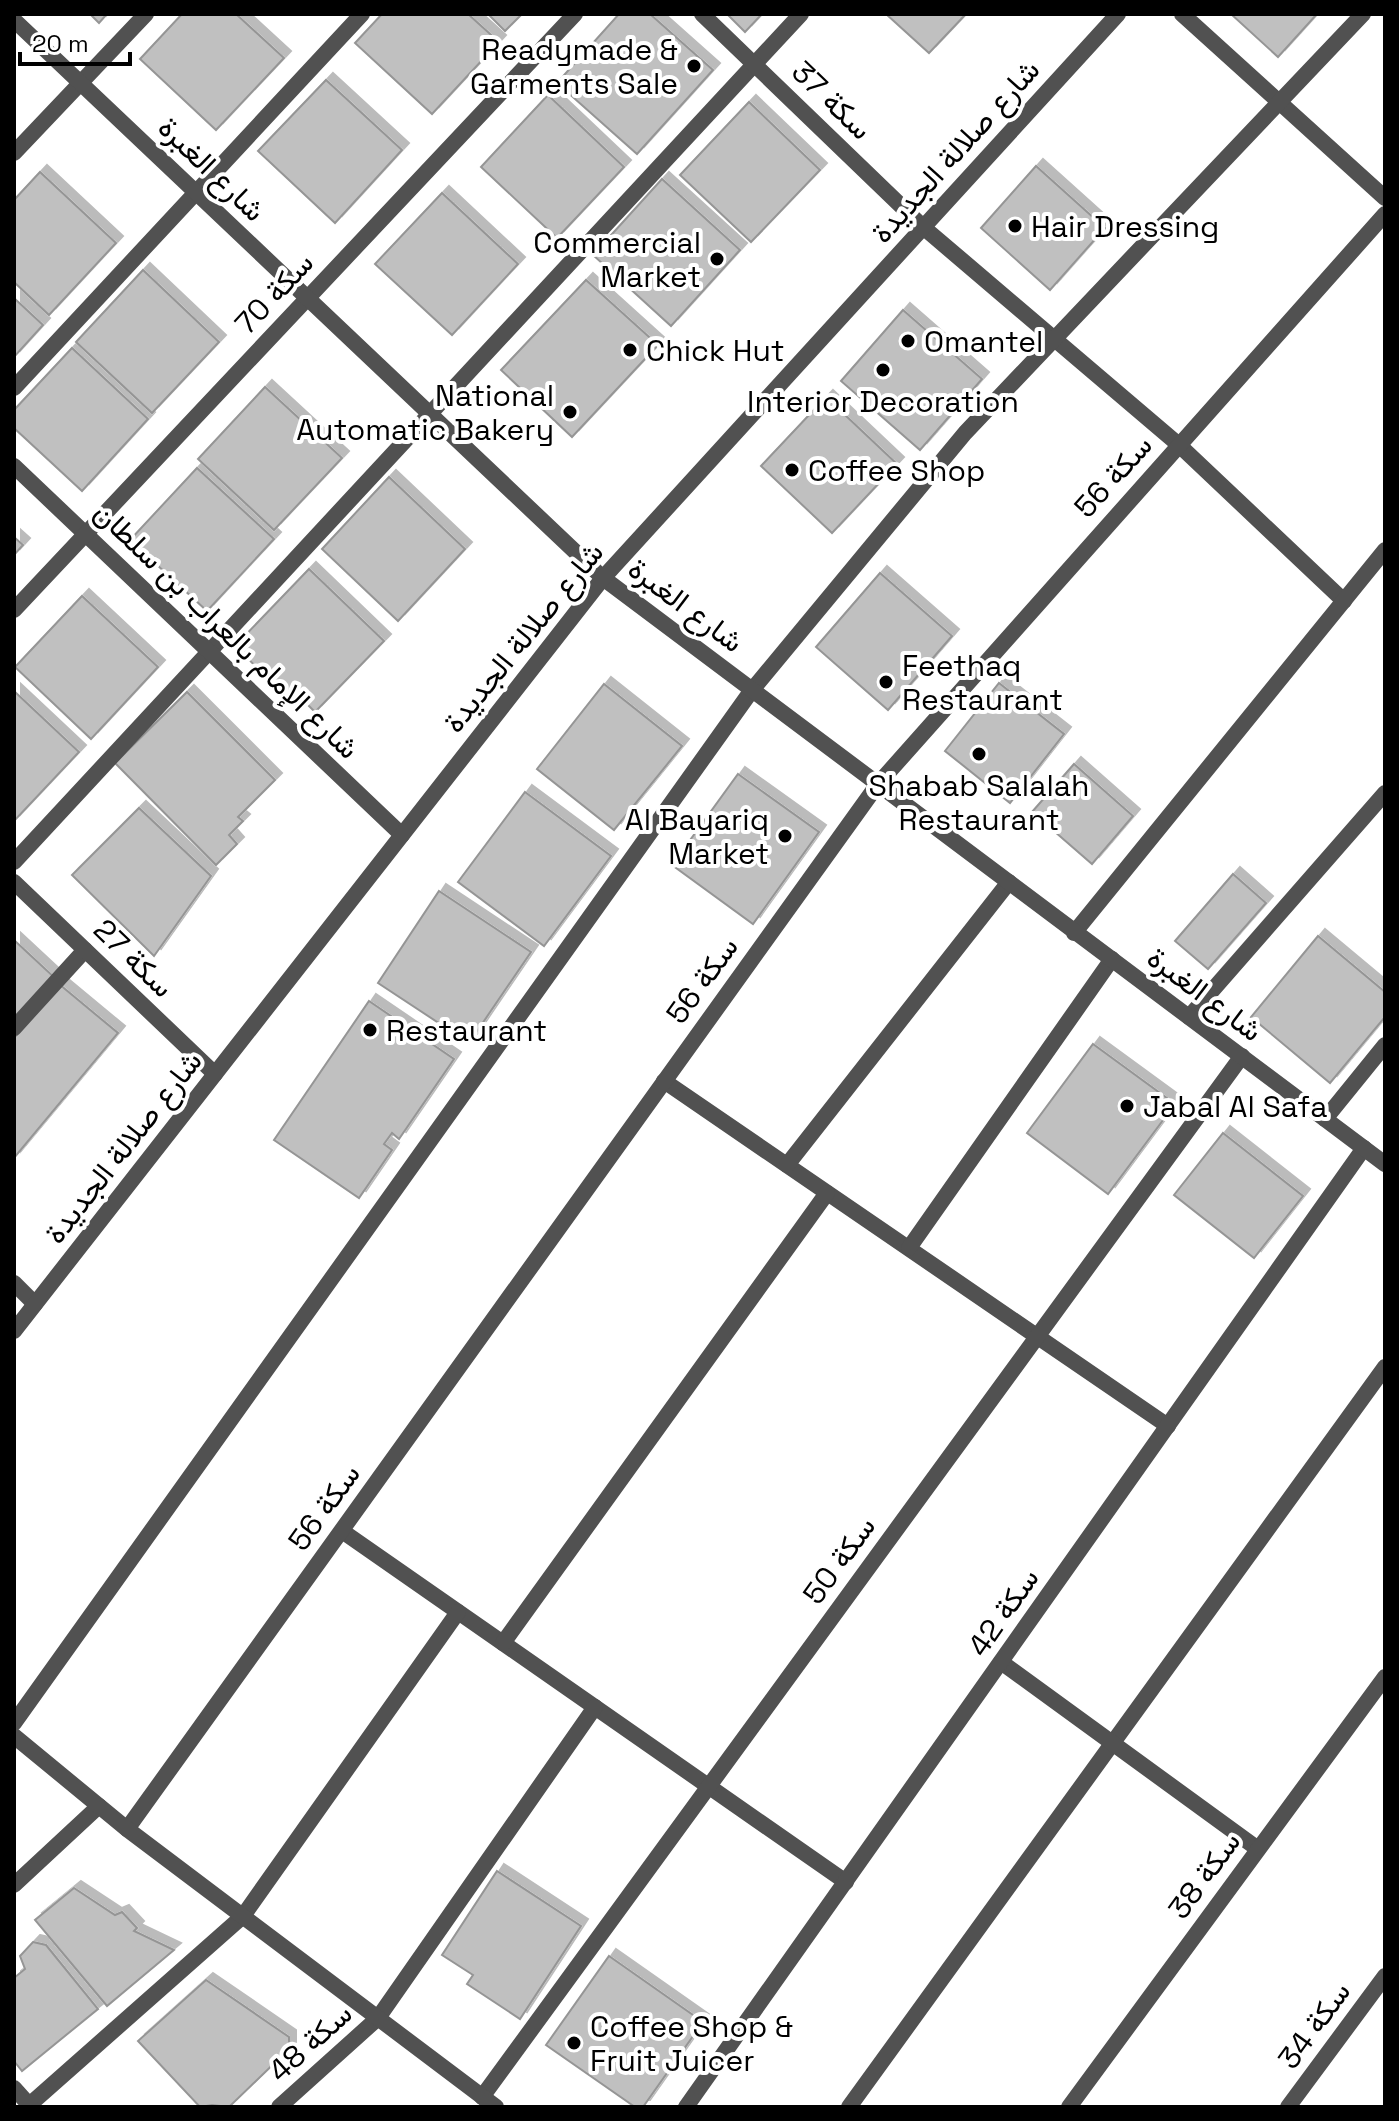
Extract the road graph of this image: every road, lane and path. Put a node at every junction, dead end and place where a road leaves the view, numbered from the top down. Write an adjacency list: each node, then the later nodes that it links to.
1 (146, 14): 11 (street)
2 (362, 14): 14 (street)
3 (575, 14): 18 (street, سكة 70)
4 (702, 14): 10 (street, سكة 37)
5 (801, 14): 10 (street)
6 (1118, 14): 17 (street, شارع صلالة الجديدة)
7 (1182, 14): 12 (street)
8 (1363, 14): 12 (street)
9 (14, 20): 11 (street, شارع الغبرة)
10 (754, 64): 17 (street, سكة 37); 21 (street)
11 (81, 83): 13 (street); 14 (street, شارع الغبرة)
12 (1280, 102): 15 (street); 19 (street)
13 (14, 153)
14 (195, 191): 18 (street, شارع الغبرة); 20 (street)
15 (1385, 198)
16 (1385, 214): 22 (street, سكة 56)
17 (923, 227): 19 (street, سكة 37); 26 (street, شارع صلالة الجديدة)
18 (308, 298): 21 (street, شارع الغبرة); 24 (street, سكة 70)
19 (1055, 339): 22 (street, سكة 37); 30 (street)
20 (14, 388)
21 (429, 414): 26 (street, شارع الغبرة); 29 (street)
22 (1179, 445): 27 (street, سكة 37); 31 (street, سكة 56)
23 (14, 466): 24 (street, شارع الإمام بالعراب بن سلطان)
24 (85, 534): 28 (street, سكة 70); 29 (street, شارع الإمام بالعراب بن سلطان)
25 (1385, 550): 27 (street)
26 (603, 578): 30 (street, شارع الغبرة); 33 (street, شارع صلالة الجديدة)
27 (1344, 601): 37 (street)
28 (14, 610)
29 (208, 651): 33 (street, شارع الإمام بالعراب بن سلطان); 34 (street)
30 (752, 690): 31 (street, شارع الغبرة); 64 (street)
31 (878, 784): 36 (street, شارع الغبرة); 45 (street, سكة 56)
32 (1385, 793): 40 (street)
33 (402, 835): 44 (street, شارع صلالة الجديدة)
34 (14, 862)
35 (14, 882): 38 (street, سكة 27)
36 (1009, 882): 37 (street, شارع الغبرة); 49 (street)
37 (1074, 933): 39 (street, شارع الغبرة)
38 (85, 950): 41 (street); 44 (street, سكة 27)
39 (1112, 959): 40 (street, شارع الغبرة); 51 (street)
40 (1189, 1017): 43 (street, شارع الغبرة)
41 (14, 1028)
42 (1385, 1045): 46 (street)
43 (1242, 1056): 46 (street, شارع الغبرة); 55 (street, سكة 50)
44 (215, 1074): 53 (street, شارع صلالة الجديدة)
45 (664, 1081): 49 (street); 58 (street, سكة 56)
46 (1325, 1119): 47 (street, شارع الغبرة)
47 (1364, 1148): 48 (street, شارع الغبرة); 57 (street, سكة 42)
48 (1385, 1164)
49 (787, 1165): 50 (street)
50 (827, 1193): 51 (street); 60 (street)
51 (909, 1248): 55 (street)
52 (14, 1283): 53 (street)
53 (35, 1304): 54 (street, شارع صلالة الجديدة)
54 (14, 1331)
55 (1037, 1336): 57 (street); 67 (street, سكة 50)
56 (1385, 1367): 66 (street)
57 (1168, 1426): 61 (street, سكة 42)
58 (342, 1531): 59 (street); 69 (street, سكة 56)
59 (458, 1612): 60 (street); 73 (street)
60 (503, 1643): 63 (street)
61 (1001, 1662): 66 (street); 71 (street, سكة 42)
62 (1385, 1677): 70 (street, سكة 38)
63 (595, 1707): 67 (street); 75 (street, سكة 48)
64 (14, 1723)
65 (14, 1736): 68 (street)
66 (1113, 1744): 70 (street); 81 (street)
67 (708, 1786): 71 (street); 77 (street, سكة 50)
68 (99, 1806): 69 (street); 72 (street)
69 (127, 1829): 73 (street)
70 (1258, 1849): 82 (street, سكة 38)
71 (846, 1882): 80 (street, سكة 42)
72 (14, 1885)
73 (243, 1916): 75 (street); 78 (street)
74 (1385, 1976): 83 (street, سكة 34)
75 (378, 2018): 77 (street); 79 (street, سكة 48)
76 (14, 2088): 78 (street)
77 (489, 2102)
78 (29, 2106)
79 (279, 2107)
80 (686, 2107)
81 (849, 2107)
82 (1069, 2107)
83 (1288, 2107)

